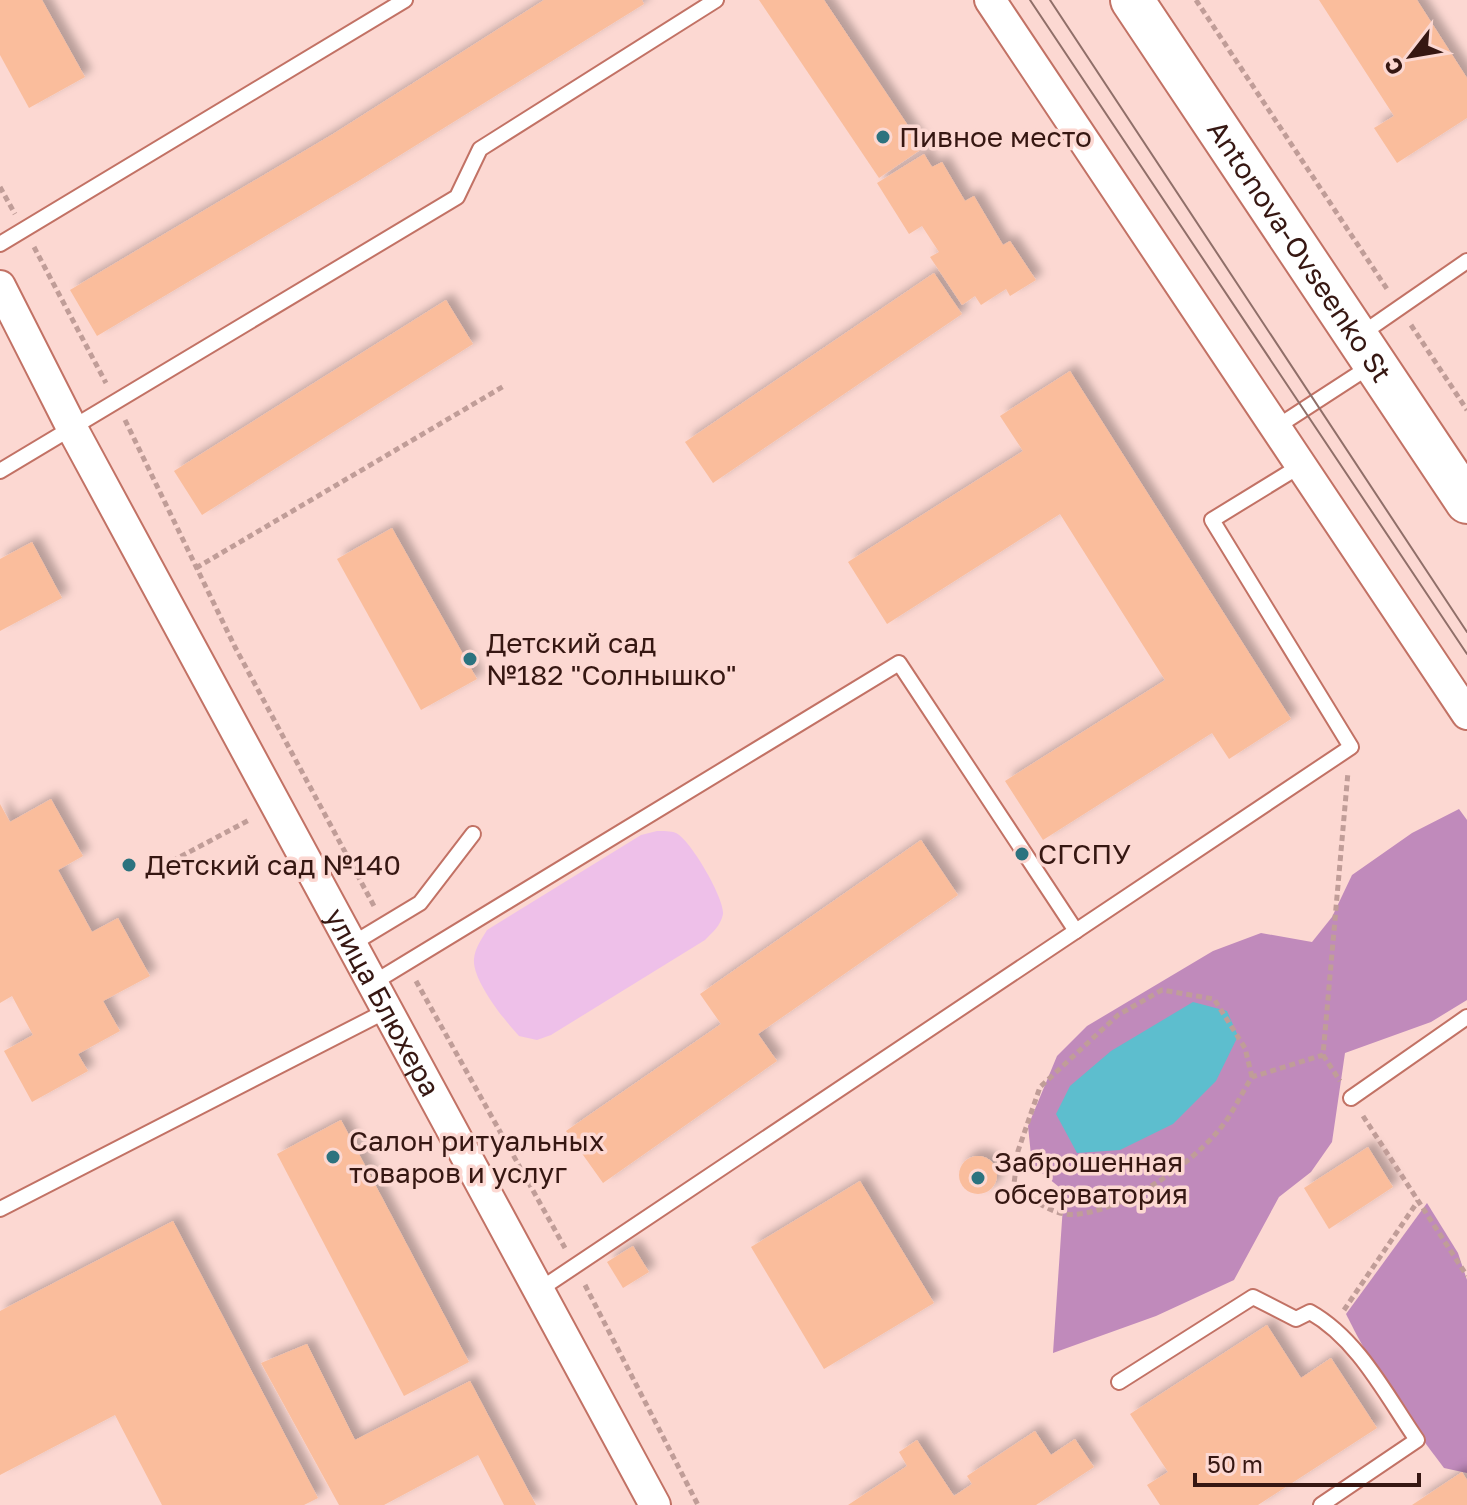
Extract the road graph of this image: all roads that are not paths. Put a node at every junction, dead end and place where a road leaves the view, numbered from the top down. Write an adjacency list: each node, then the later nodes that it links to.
1 (405, 0): 5 (lane)
2 (716, 0): 10 (lane)
3 (990, 0): 9 (street)
4 (1132, 0): 8 (main road, Antonova-Ovseenko St)
5 (0, 244)
6 (1467, 261): 8 (lane)
7 (0, 286): 10 (street, улица Блюхера)
8 (1365, 351): 9 (lane); 13 (main road, Antonova-Ovseenko St)
9 (1274, 428): 11 (street)
10 (73, 430): 12 (lane); 17 (street, улица Блюхера)
11 (1300, 466): 14 (street); 16 (lane)
12 (0, 471)
13 (1467, 502)
14 (1467, 714)
15 (473, 834): 17 (lane)
16 (1076, 931): 18 (lane); 23 (lane)
17 (352, 944): 18 (street, улица Блюхера)
18 (373, 983): 19 (street, улица Блюхера)
19 (388, 1010): 22 (lane); 23 (street, улица Блюхера)
20 (1467, 1017): 21 (lane)
21 (1351, 1098)
22 (0, 1209)
23 (539, 1290): 25 (street, улица Блюхера)
24 (1119, 1382): 26 (lane)
25 (655, 1505)
26 (1321, 1505)

